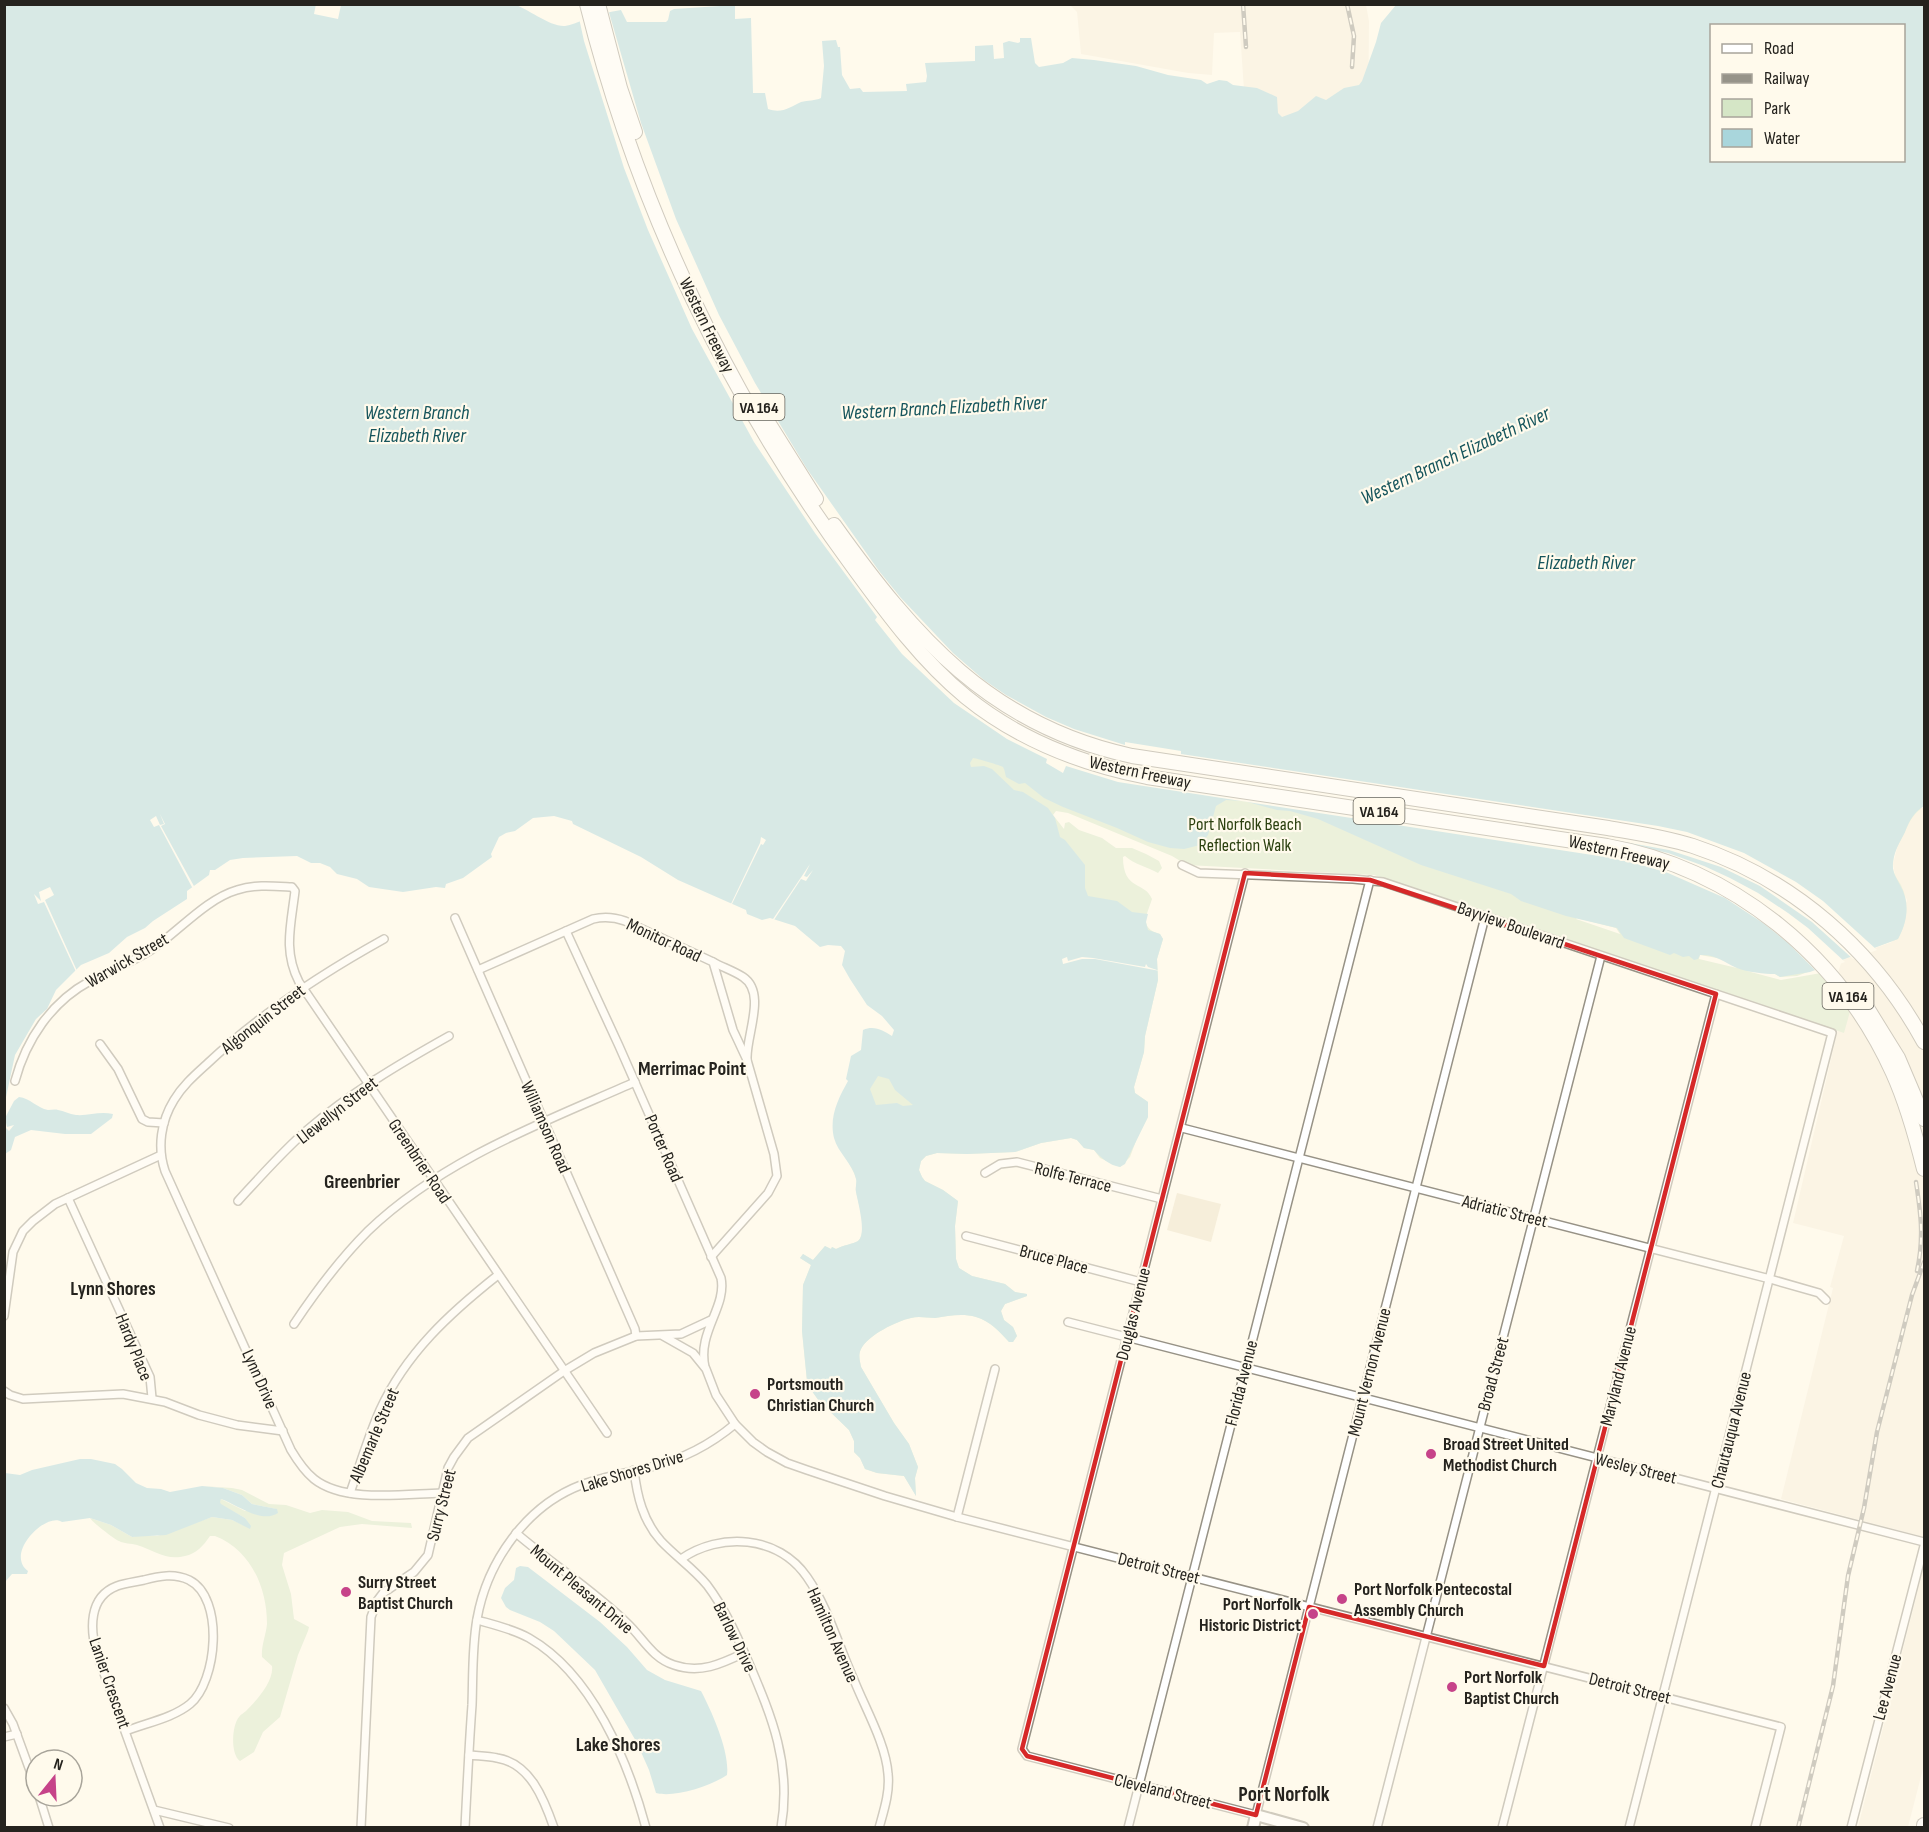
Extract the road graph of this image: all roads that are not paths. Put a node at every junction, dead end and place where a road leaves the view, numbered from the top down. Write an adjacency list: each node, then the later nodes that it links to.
1 (587, 4): 5 (highway, Western Freeway / VA 164)
2 (598, 4): 19 (highway, Western Freeway / VA 164)
3 (1182, 865): 4 (street, Bayview Boulevard)
4 (1245, 873): 6 (street, Bayview Boulevard); 28 (street, Douglas Avenue)
5 (1702, 875): 25 (highway); 31 (highway, Western Freeway / VA 164)
6 (1370, 880): 8 (street, Bayview Boulevard); 30 (street, Florida Avenue)
7 (276, 886): 15 (street, Greenbrier Road); 22 (street, Warwick Street)
8 (1485, 917): 12 (street, Bayview Boulevard); 34 (street, Mount Vernon Avenue)
9 (455, 918): 14 (street, Williamson Road)
10 (566, 931): 13 (street, Monitor Road); 14 (street, Monitor Road); 23 (street, Porter Road)
11 (384, 939): 15 (street, Algonquin Street)
12 (1601, 956): 16 (street, Bayview Boulevard); 38 (street, Broad Street)
13 (713, 962): 21 (street, Monitor Road); 21 (street)
14 (478, 970): 26 (street, Williamson Road)
15 (302, 988): 24 (street, Greenbrier Road); 27 (street, Algonquin Street)
16 (1716, 994): 17 (street, Bayview Boulevard); 40 (street, Maryland Avenue)
17 (1832, 1033): 43 (street, Chautauqua Avenue)
18 (449, 1036): 24 (street, Llewellyn Street)
19 (1924, 1042)
20 (100, 1044): 27 (street)
21 (747, 1060): 41 (street, Monitor Road)
22 (15, 1081)
23 (635, 1082): 26 (street); 41 (street, Porter Road)
24 (368, 1083): 33 (street, Greenbrier Road); 37 (street, Llewellyn Street)
25 (1924, 1119)
26 (544, 1122): 33 (street); 50 (street, Williamson Road)
27 (164, 1123): 29 (street, Algonquin Street)
28 (1182, 1128): 30 (street, Adriatic Street); 36 (street, Douglas Avenue)
29 (161, 1155): 35 (street); 62 (street, Lynn Drive)
30 (1299, 1158): 34 (street, Adriatic Street); 53 (street, Florida Avenue)
31 (1924, 1169)
32 (985, 1173): 36 (street, Rolfe Terrace)
33 (433, 1180): 42 (street, Greenbrier Road); 49 (street)
34 (1416, 1188): 38 (street, Adriatic Street); 59 (street, Mount Vernon Avenue)
35 (68, 1198): 46 (street); 58 (street, Hardy Place)
36 (1162, 1199): 44 (street, Douglas Avenue)
37 (238, 1201)
38 (1533, 1218): 40 (street, Adriatic Street); 61 (street, Broad Street)
39 (966, 1236): 44 (street, Bruce Place)
40 (1651, 1248): 43 (street, Adriatic Street); 64 (street, Maryland Avenue)
41 (711, 1257): 47 (street, Porter Road)
42 (498, 1275): 56 (street, Greenbrier Road); 67 (street, Albemarle Street)
43 (1770, 1279): 45 (street, Adriatic Street); 66 (street, Chautauqua Avenue)
44 (1142, 1282): 52 (street, Douglas Avenue)
45 (1826, 1300)
46 (4, 1316)
47 (711, 1320): 51 (street, Surry Street); 55 (street, Porter Road)
48 (1068, 1322): 52 (street, Wesley Street)
49 (294, 1324)
50 (636, 1336): 51 (street, Surry Street); 56 (street, Surry Street)
51 (663, 1336): 55 (street, Detroit Street)
52 (1127, 1337): 53 (street, Wesley Street); 72 (street, Douglas Avenue)
53 (1245, 1367): 59 (street, Wesley Street); 74 (street, Florida Avenue)
54 (995, 1369): 69 (street)
55 (706, 1370): 60 (street, Detroit Street)
56 (564, 1371): 63 (street, Greenbrier Road); 68 (street, Surry Street)
57 (4, 1391): 58 (street)
58 (152, 1398): 62 (street)
59 (1363, 1398): 61 (street, Wesley Street); 75 (street, Mount Vernon Avenue)
60 (735, 1424): 65 (street, Lake Shores Drive); 69 (street, Detroit Street)
61 (1479, 1428): 64 (street, Wesley Street); 77 (street, Broad Street)
62 (283, 1431): 67 (street, Lynn Drive)
63 (607, 1433)
64 (1597, 1458): 66 (street, Wesley Street); 79 (street, Maryland Avenue)
65 (634, 1470): 70 (street, Lake Shores Drive); 73 (street, Barlow Drive)
66 (1716, 1489): 71 (street, Wesley Street); 80 (street, Chautauqua Avenue)
67 (350, 1493): 68 (street, Lynn Drive)
68 (441, 1493): 95 (street, Surry Street)
69 (957, 1517): 72 (street, Detroit Street)
70 (516, 1533): 76 (street, Lake Shores Drive); 78 (street, Mount Pleasant Drive)
71 (1924, 1544): 108 (street, Lee Avenue)
72 (1074, 1547): 74 (street, Detroit Street); 86 (street, Douglas Avenue)
73 (681, 1559): 78 (street, Barlow Drive); 100 (street, Hamilton Avenue)
74 (1191, 1576): 75 (street, Detroit Street); 88 (street, Florida Avenue)
75 (1309, 1606): 77 (street, Detroit Street); 91 (street, Mount Vernon Avenue)
76 (477, 1620): 87 (street, Lake Shores Drive); 98 (street)
77 (1427, 1636): 79 (street, Detroit Street); 104 (street, Broad Street)
78 (744, 1653): 99 (street, Barlow Drive)
79 (1544, 1666): 80 (street, Detroit Street); 105 (street, Maryland Avenue)
80 (1663, 1697): 106 (street, Chautauqua Avenue); 107 (street, Detroit Street)
81 (4, 1708): 83 (street)
82 (126, 1731): 82 (street, Lanier Crescent); 90 (street, Lanier Crescent)
83 (17, 1734): 84 (street); 85 (street)
84 (4, 1737)
85 (24, 1754)
86 (1024, 1754): 88 (street, Cleveland Street)
87 (469, 1755): 96 (street, Lake Shores Drive); 97 (street)
88 (1139, 1785): 91 (street, Cleveland Street); 101 (street, Florida Avenue)
89 (43, 1808): 92 (street)
90 (153, 1810): 93 (street, Lanier Crescent); 94 (street)
91 (1256, 1815): 102 (street, Mount Vernon Avenue); 103 (street, Cleveland Street)
92 (49, 1827)
93 (160, 1827)
94 (229, 1827)
95 (361, 1827)
96 (465, 1827)
97 (554, 1827)
98 (646, 1827)
99 (780, 1827)
100 (879, 1827)
101 (1128, 1827)
102 (1252, 1827)
103 (1303, 1827)
104 (1377, 1827)
105 (1502, 1827)
106 (1629, 1827)
107 (1755, 1827)
108 (1851, 1827)

